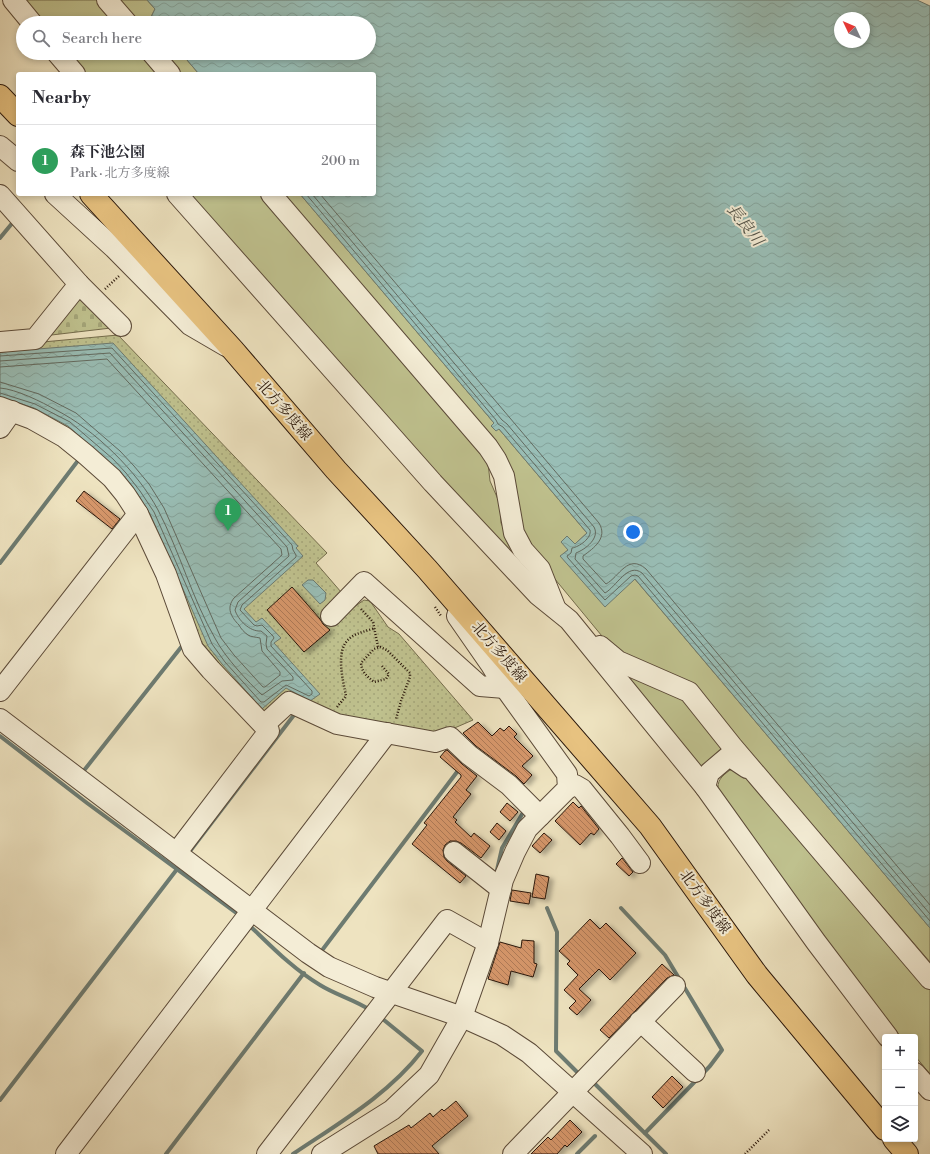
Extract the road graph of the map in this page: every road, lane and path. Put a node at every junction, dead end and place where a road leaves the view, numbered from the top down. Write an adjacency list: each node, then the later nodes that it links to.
1 (13, 0): 3 (street)
2 (107, 0): 4 (street)
3 (26, 16)
4 (121, 16)
5 (63, 60): 7 (street)
6 (158, 60): 8 (street)
7 (73, 72)
8 (168, 72)
9 (0, 96): 10 (main road)
10 (16, 113)
11 (0, 195): 17 (street)
12 (57, 196): 21 (street)
13 (92, 196): 21 (main road, 北方多度線)
14 (182, 196): 27 (street)
15 (273, 196): 27 (street)
16 (120, 275): 18 (path)
17 (79, 284): 18 (street); 20 (street)
18 (95, 300): 19 (street)
19 (121, 326)
20 (0, 342)
21 (233, 350): 25 (main road, 北方多度線)
22 (6, 409): 23 (street); 24 (street)
23 (0, 428)
24 (138, 514): 33 (street); 36 (street)
25 (427, 569): 32 (street); 59 (main road, 北方多度線)
26 (350, 596): 28 (street); 29 (path); 32 (street)
27 (562, 615): 38 (street); 39 (street)
28 (331, 616)
29 (375, 628): 30 (path); 35 (path)
30 (378, 647): 31 (path); 37 (path)
31 (382, 666)
32 (505, 688): 40 (street)
33 (0, 691)
34 (0, 719): 43 (street)
35 (327, 719): 36 (street); 37 (street)
36 (264, 725): 43 (street)
37 (390, 733): 41 (street); 46 (street)
38 (757, 775): 39 (street); 48 (street)
39 (705, 787): 53 (street)
40 (568, 788): 41 (street); 44 (street)
41 (540, 816): 45 (street)
42 (454, 852): 45 (street)
43 (181, 855): 46 (street)
44 (640, 864)
45 (501, 890): 47 (street)
46 (252, 911): 50 (street); 60 (street)
47 (488, 944): 50 (street); 51 (street)
48 (930, 979)
49 (675, 986): 52 (street)
50 (390, 992): 51 (street); 61 (street)
51 (462, 1017): 57 (street); 62 (street)
52 (640, 1021): 54 (street); 57 (street)
53 (886, 1034)
54 (695, 1072)
55 (918, 1076): 56 (street)
56 (930, 1090)
57 (571, 1092): 63 (street); 64 (street)
58 (769, 1130): 65 (path)
59 (897, 1143)
60 (66, 1154)
61 (267, 1154)
62 (322, 1154)
63 (513, 1154)
64 (642, 1154)
65 (745, 1154)

